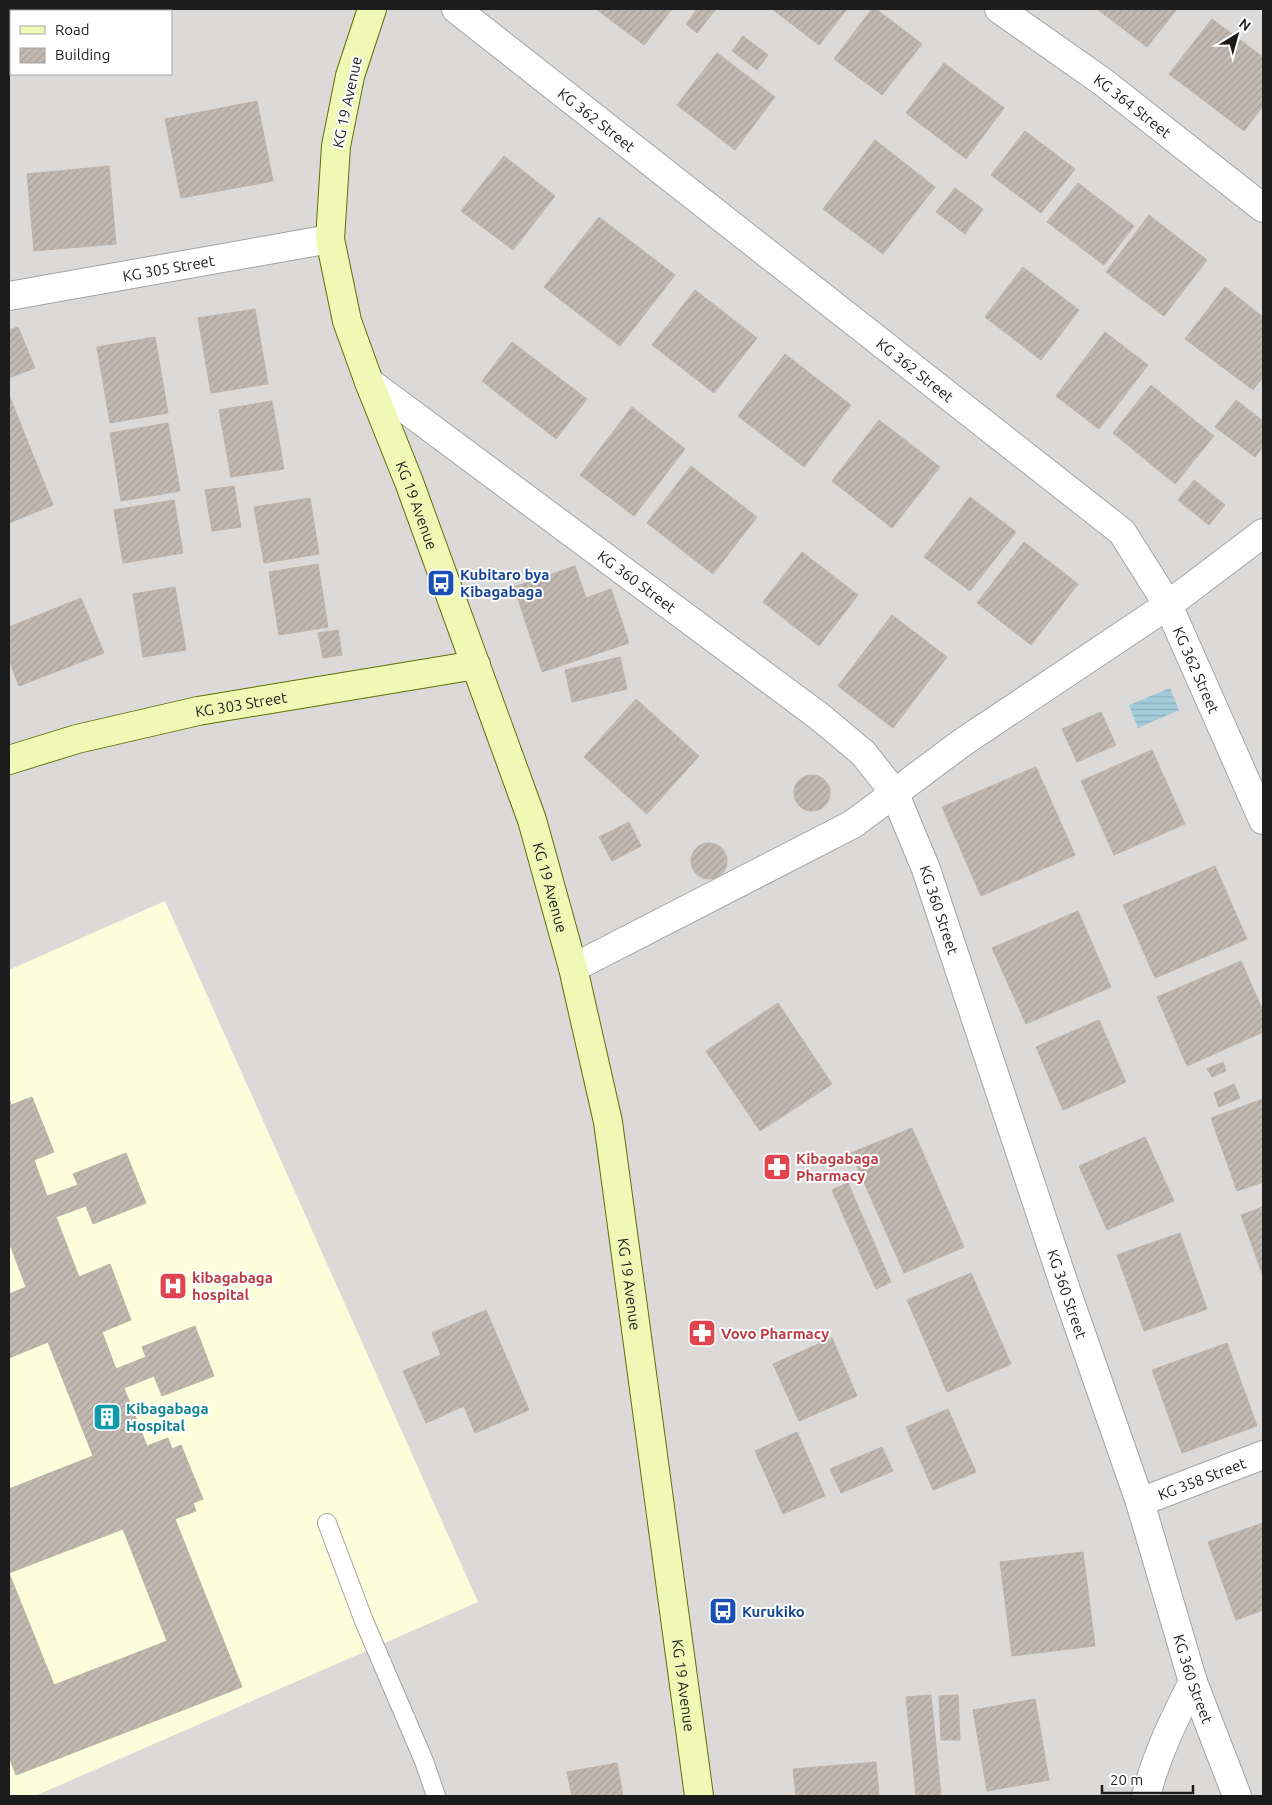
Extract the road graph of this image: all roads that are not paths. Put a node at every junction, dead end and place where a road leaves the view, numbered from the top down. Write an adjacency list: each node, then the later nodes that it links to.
1 (372, 9): 5 (main road, KG 19 Avenue)
2 (456, 9): 9 (street, KG 362 Street)
3 (999, 9): 4 (street, KG 364 Street)
4 (1263, 208)
5 (330, 239): 6 (street, KG 305 Street); 7 (main road, KG 19 Avenue)
6 (9, 296)
7 (369, 382): 10 (main road, KG 19 Avenue); 12 (street, KG 360 Street)
8 (1263, 533): 9 (street)
9 (1168, 605): 12 (street); 13 (street, KG 362 Street)
10 (476, 665): 11 (main road, KG 303 Street); 14 (main road, KG 19 Avenue)
11 (9, 760)
12 (894, 792): 14 (street); 16 (street, KG 360 Street)
13 (1263, 820)
14 (573, 968): 20 (main road, KG 19 Avenue)
15 (1263, 1455): 16 (street, KG 358 Street)
16 (1140, 1502): 18 (street, KG 360 Street)
17 (327, 1523): 19 (lane)
18 (1193, 1682): 21 (street); 22 (street, KG 360 Street)
19 (436, 1796)
20 (699, 1796)
21 (1146, 1796)
22 (1238, 1796)

